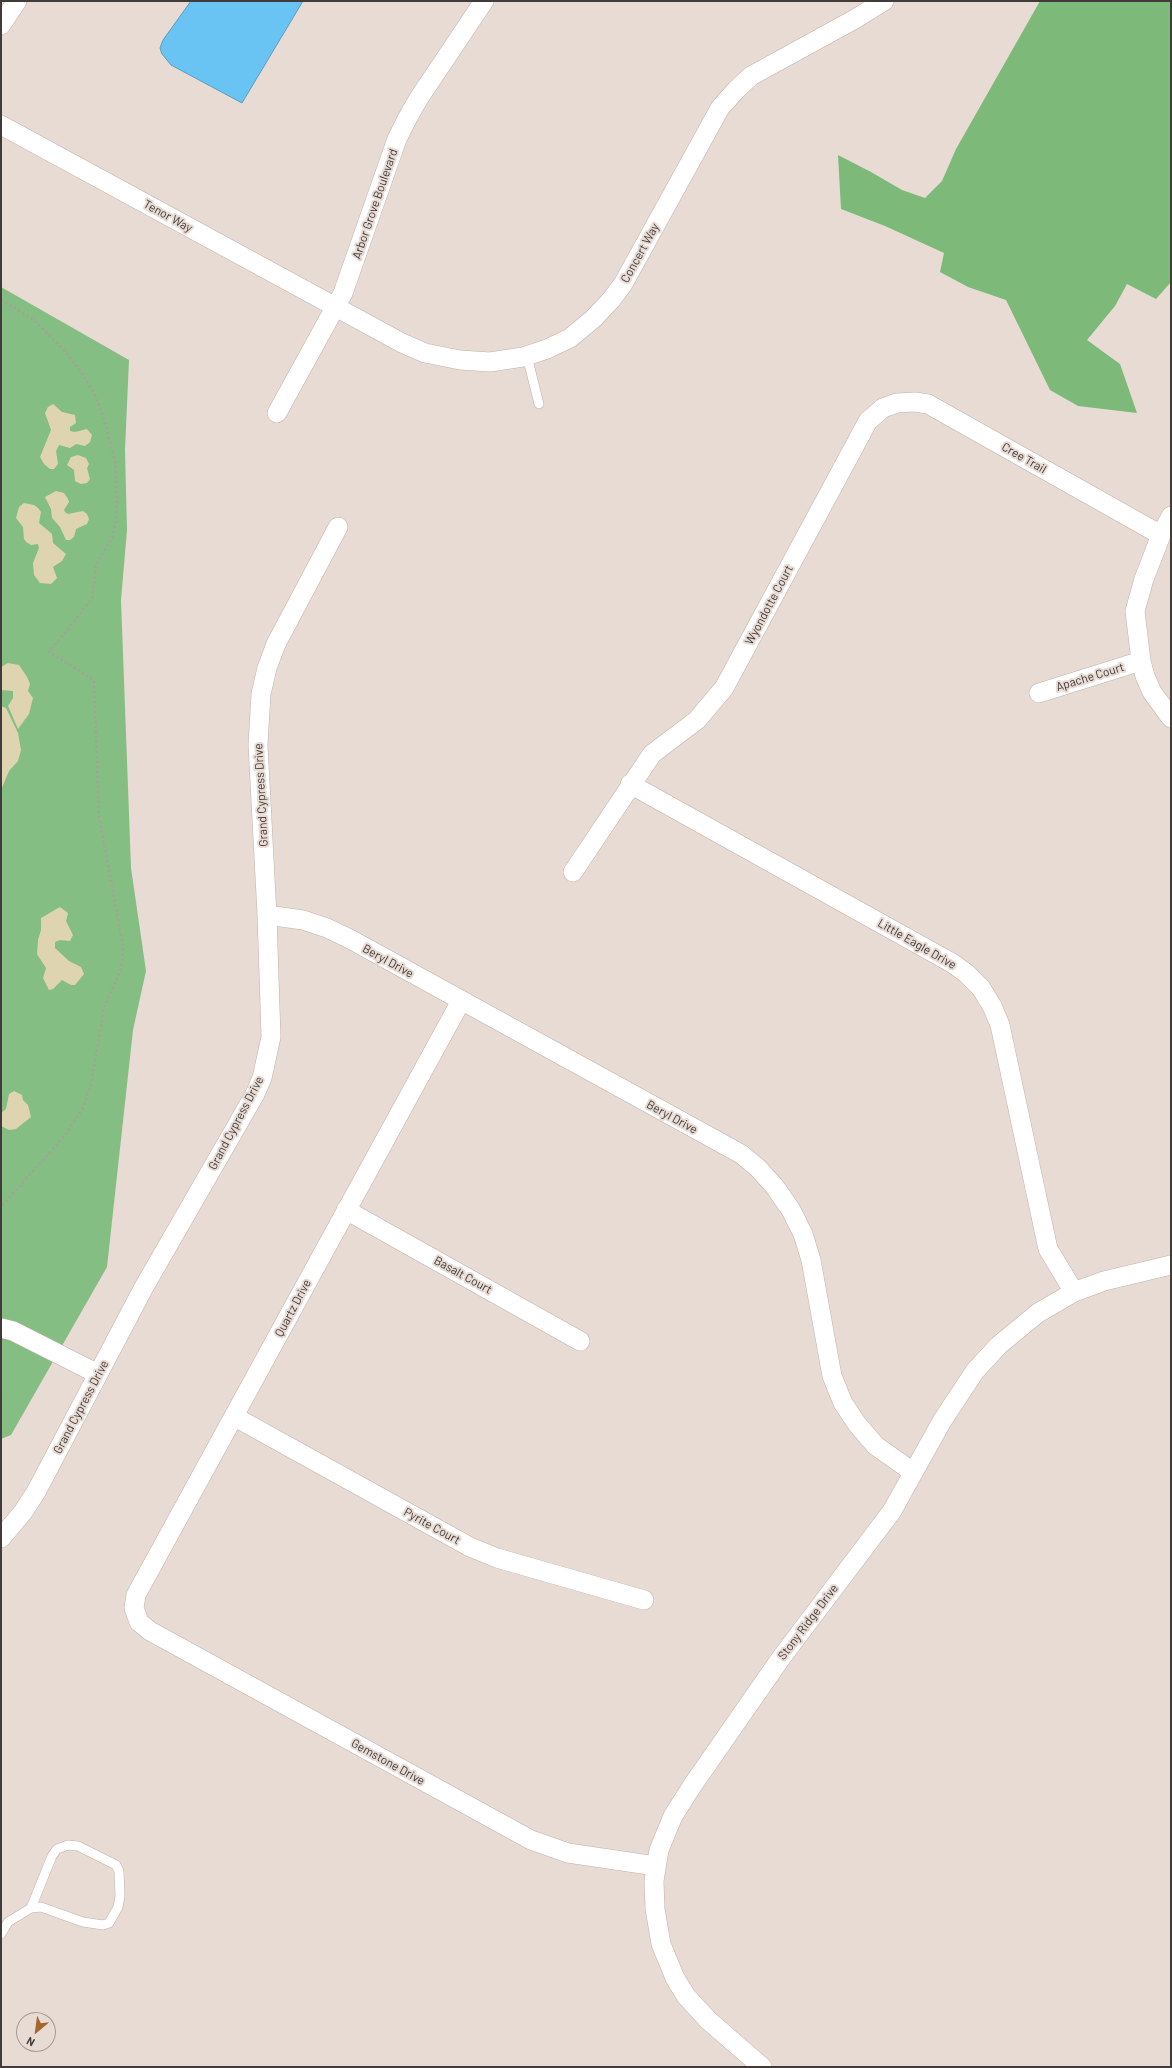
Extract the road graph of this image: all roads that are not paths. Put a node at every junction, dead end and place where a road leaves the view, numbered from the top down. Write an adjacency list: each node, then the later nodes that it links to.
1 (17, 1): 4 (street)
2 (484, 1): 6 (street, Arbor Grove Boulevard)
3 (884, 1): 7 (street, Concert Way)
4 (1, 25)
5 (1, 125): 6 (street, Tenor Way)
6 (335, 307): 7 (street, Concert Way); 10 (street, Arbor Grove Boulevard)
7 (527, 356): 8 (lane)
8 (539, 404)
9 (883, 408): 13 (street, Cree Trail); 17 (street, Wyondotte Court)
10 (277, 413)
11 (1171, 516): 13 (street)
12 (338, 527): 19 (street, Grand Cypress Drive)
13 (1161, 535): 14 (street)
14 (1141, 661): 15 (street, Apache Court); 16 (street)
15 (1039, 693)
16 (1171, 718)
17 (630, 784): 18 (street, Wyondotte Court); 23 (street, Little Eagle Drive)
18 (573, 872)
19 (267, 915): 20 (street, Beryl Drive); 26 (street, Grand Cypress Drive)
20 (461, 1001): 21 (street, Quartz Drive); 28 (street, Beryl Drive)
21 (346, 1210): 25 (street, Basalt Court); 27 (street, Quartz Drive)
22 (1171, 1265): 23 (street, Stony Ridge Drive)
23 (1074, 1292): 28 (street, Stony Ridge Drive)
24 (1, 1328): 26 (street)
25 (580, 1341)
26 (98, 1374): 29 (street, Grand Cypress Drive)
27 (235, 1417): 30 (street, Pyrite Court); 31 (street, Quartz Drive)
28 (913, 1472): 32 (street, Stony Ridge Drive)
29 (1, 1538)
30 (644, 1600)
31 (136, 1617): 32 (street, Gemstone Drive)
32 (656, 1866): 35 (street, Stony Ridge Drive)
33 (31, 1908): 33 (lane); 34 (lane)
34 (1, 1934)
35 (762, 2067)

